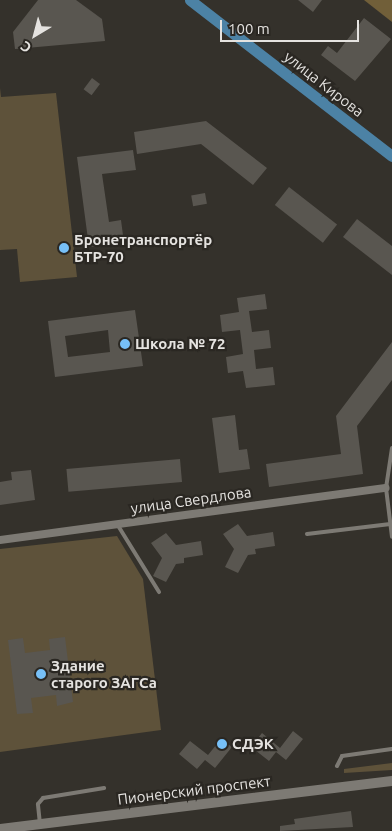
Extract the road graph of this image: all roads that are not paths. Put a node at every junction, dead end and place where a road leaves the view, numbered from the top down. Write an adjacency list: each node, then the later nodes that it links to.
1 (190, 0): 2 (main road, улица Кирова)
2 (392, 156)
3 (392, 448): 4 (lane)
4 (389, 488): 5 (street, улица Свердлова); 6 (lane)
5 (117, 524): 9 (street, улица Свердлова); 10 (lane)
6 (390, 524): 7 (lane); 8 (lane)
7 (307, 534)
8 (392, 537)
9 (0, 540)
10 (159, 592)
11 (392, 749): 12 (lane)
12 (336, 766)
13 (392, 780): 15 (main road, Пионерский проспект)
14 (104, 788): 15 (lane)
15 (40, 824): 16 (main road, Пионерский проспект)
16 (0, 829)

